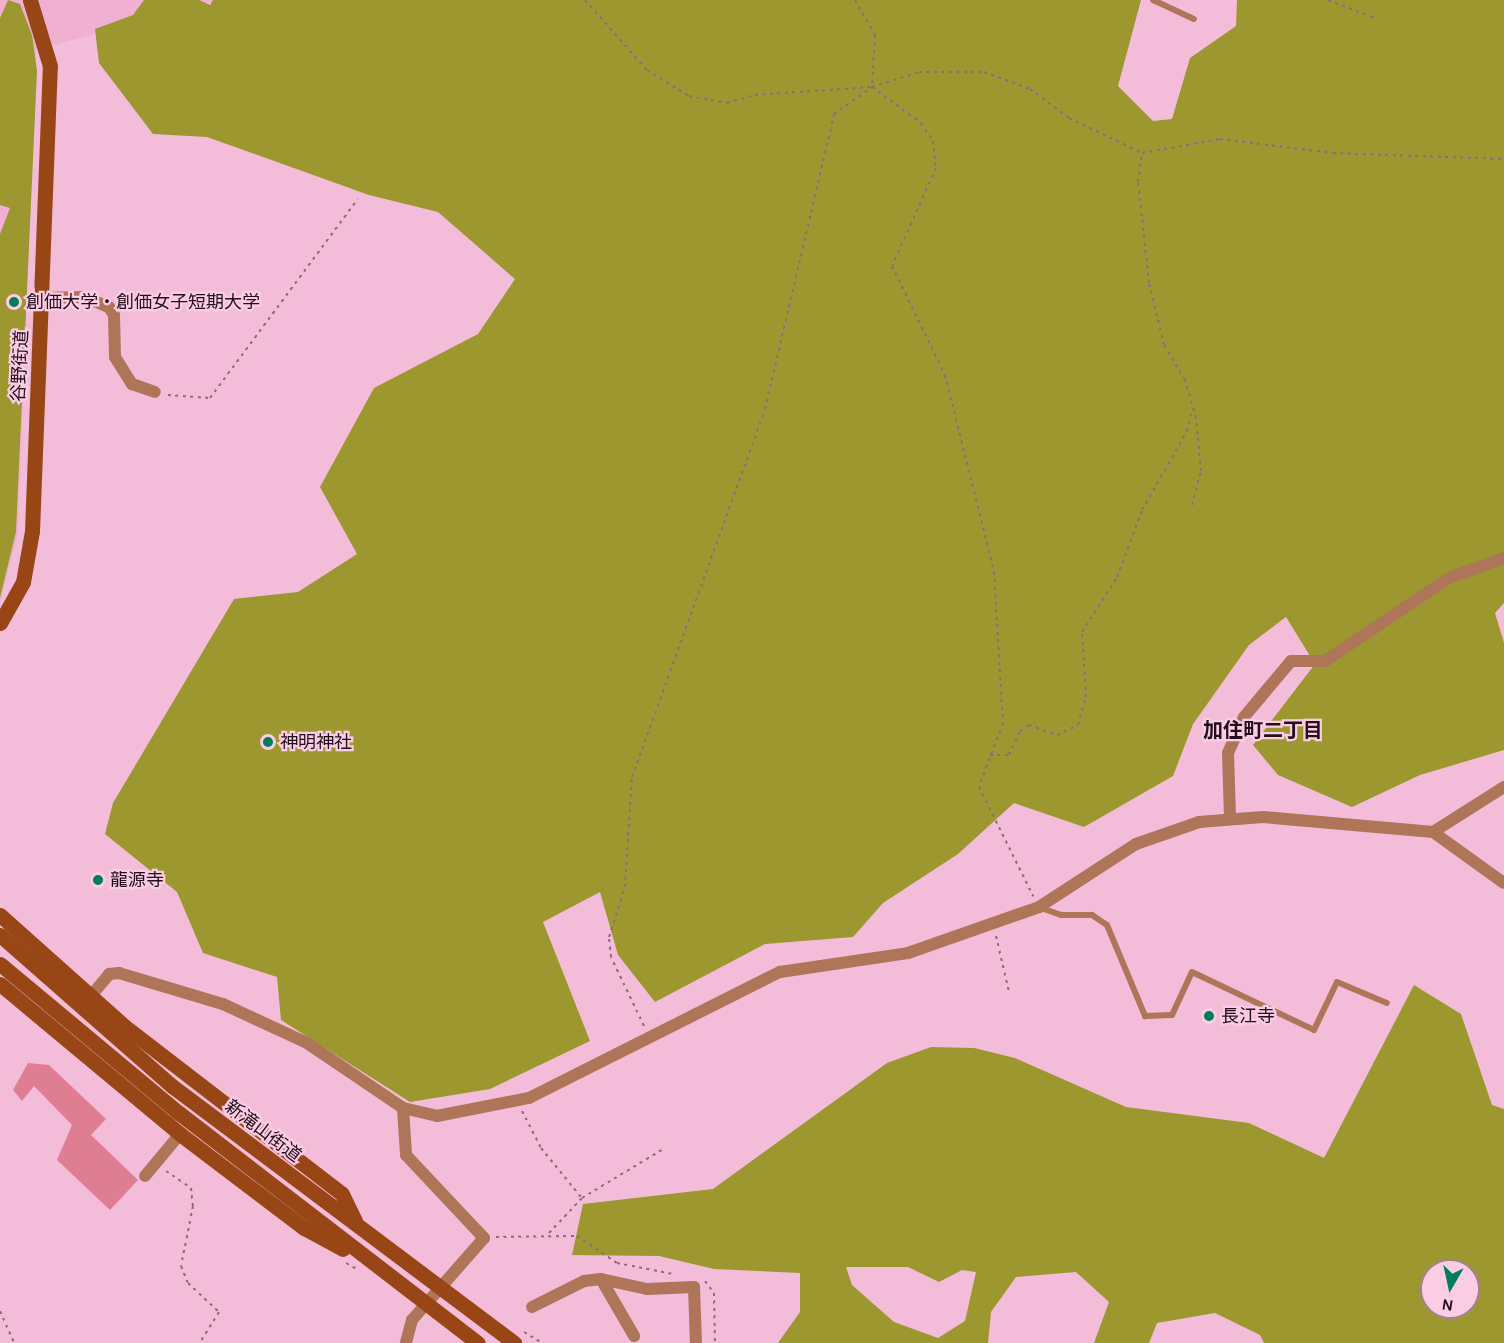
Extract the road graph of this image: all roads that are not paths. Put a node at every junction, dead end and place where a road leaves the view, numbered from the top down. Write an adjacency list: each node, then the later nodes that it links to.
1 (30, 0): 4 (main road, 谷野街道)
2 (1153, 0): 3 (lane)
3 (1194, 19)
4 (42, 298): 5 (street); 7 (main road, 谷野街道)
5 (155, 392)
6 (1504, 558): 9 (street)
7 (0, 623)
8 (1504, 787): 10 (street)
9 (1230, 817): 10 (street); 12 (street)
10 (1433, 832): 11 (street)
11 (1504, 883)
12 (1039, 907): 18 (lane); 19 (street)
13 (0, 915): 17 (main road)
14 (0, 935): 22 (main road, 新滝山街道)
15 (0, 964): 23 (main road, 新滝山街道)
16 (0, 984): 20 (main road)
17 (90, 997): 19 (street); 22 (main road)
18 (1387, 1003)
19 (403, 1108): 25 (street)
20 (180, 1134): 21 (street); 23 (main road)
21 (145, 1176)
22 (356, 1223): 25 (main road, 新滝山街道)
23 (377, 1267): 26 (main road, 新滝山街道)
24 (601, 1279): 27 (street); 29 (street); 34 (street)
25 (439, 1285): 26 (street); 28 (main road, 新滝山街道)
26 (425, 1304): 30 (street); 31 (main road, 新滝山街道)
27 (532, 1307)
28 (500, 1332): 32 (main road, 新滝山街道); 33 (main road)
29 (634, 1336)
30 (406, 1343)
31 (478, 1343)
32 (514, 1343)
33 (521, 1343)
34 (696, 1343)

